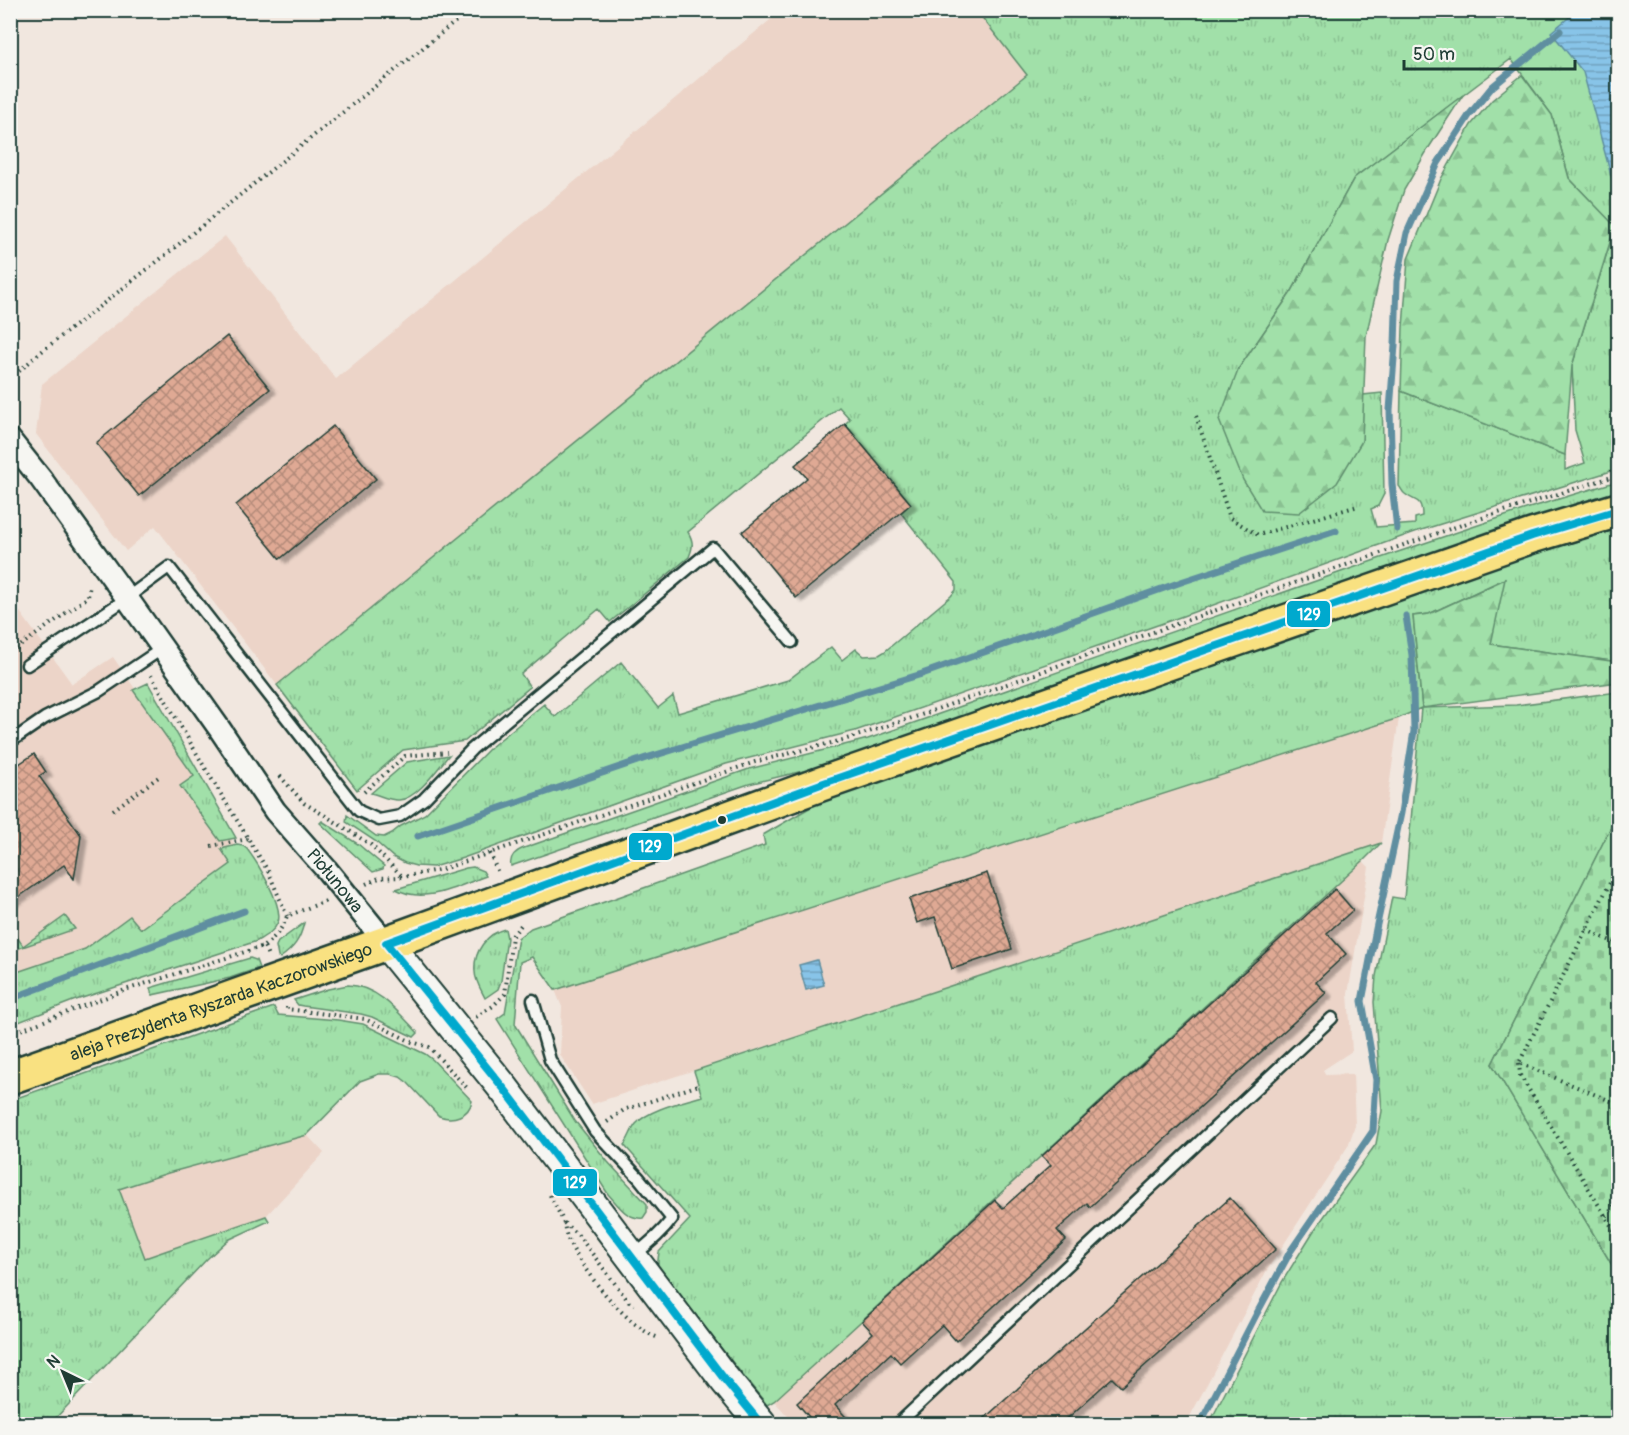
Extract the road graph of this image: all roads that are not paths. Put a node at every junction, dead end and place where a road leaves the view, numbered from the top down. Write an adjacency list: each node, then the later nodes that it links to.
1 (10, 440): 3 (street, Piołunowa)
2 (1618, 510): 8 (main road, aleja Prezydenta Ryszarda Kaczorowskiego)
3 (127, 598): 4 (lane); 5 (street, Piołunowa); 6 (lane)
4 (792, 642)
5 (162, 648): 7 (lane); 8 (street, Piołunowa)
6 (27, 666)
7 (10, 742)
8 (386, 943): 11 (main road, aleja Prezydenta Ryszarda Kaczorowskiego); 12 (street, Piołunowa)
9 (533, 1000): 12 (lane)
10 (1332, 1018): 14 (lane)
11 (10, 1077)
12 (631, 1257): 13 (street, Piołunowa)
13 (761, 1425)
14 (898, 1425)

